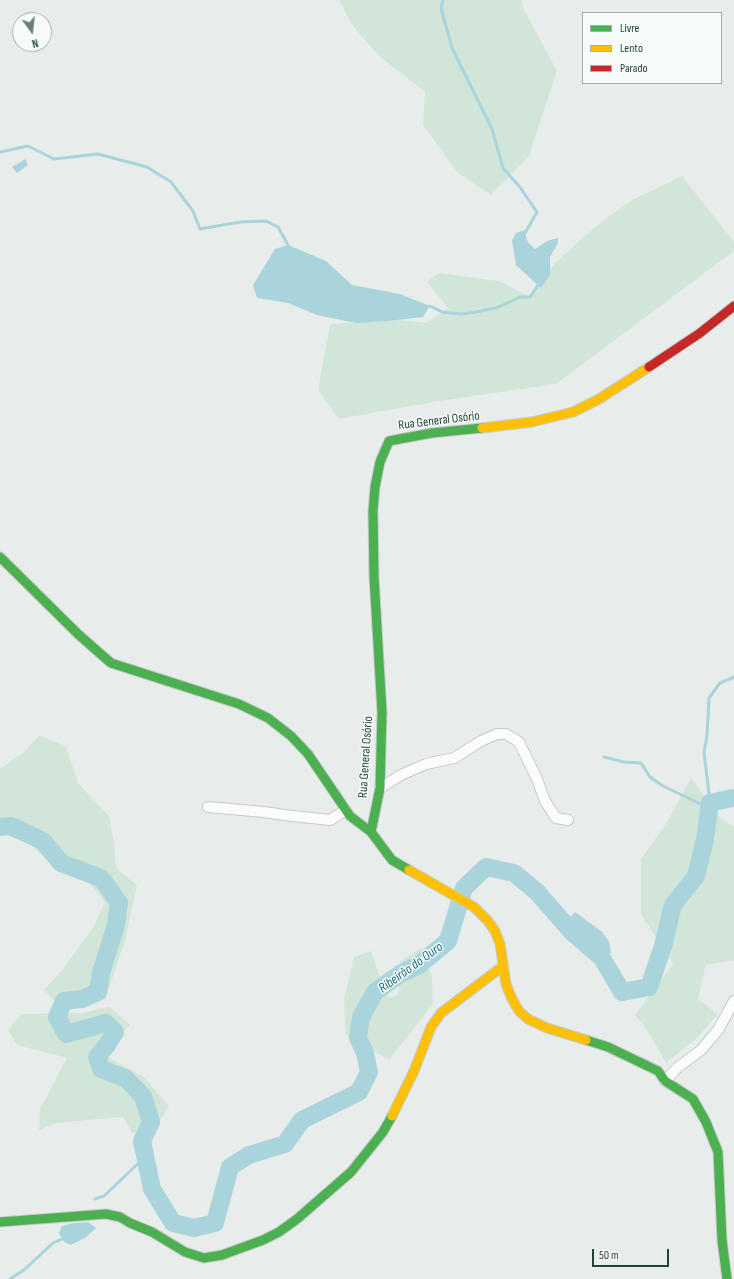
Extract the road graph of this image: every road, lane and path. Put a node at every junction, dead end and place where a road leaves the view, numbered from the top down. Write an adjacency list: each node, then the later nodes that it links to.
1 (734, 306): 3 (street, Rua General Osório)
2 (0, 557): 5 (street)
3 (380, 788): 6 (street); 7 (street, Rua General Osório)
4 (208, 807): 5 (street)
5 (346, 810): 7 (street)
6 (568, 820)
7 (371, 832): 8 (street)
8 (503, 966): 10 (street); 11 (street)
9 (734, 1001): 10 (street)
10 (665, 1081): 12 (street)
11 (0, 1222)
12 (727, 1279)

